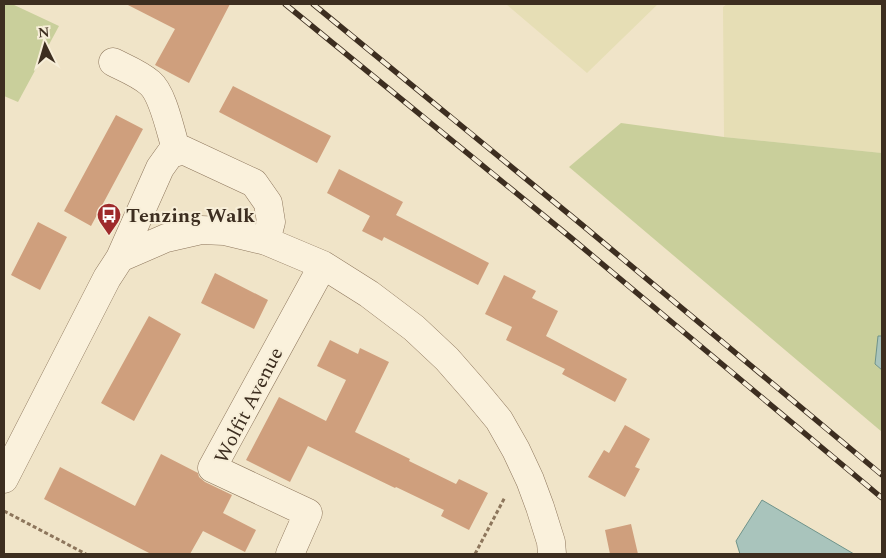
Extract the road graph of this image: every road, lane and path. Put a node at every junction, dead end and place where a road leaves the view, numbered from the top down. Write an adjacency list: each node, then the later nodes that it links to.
1 (113, 62): 2 (street)
2 (177, 152): 3 (street); 4 (street)
3 (266, 241): 4 (street); 5 (street)
4 (120, 258): 7 (street)
5 (323, 265): 6 (street); 10 (street, Wolfit Avenue)
6 (522, 463): 11 (path); 12 (street)
7 (4, 479)
8 (4, 511): 9 (path)
9 (86, 554)
10 (290, 554)
11 (475, 554)
12 (552, 554)

